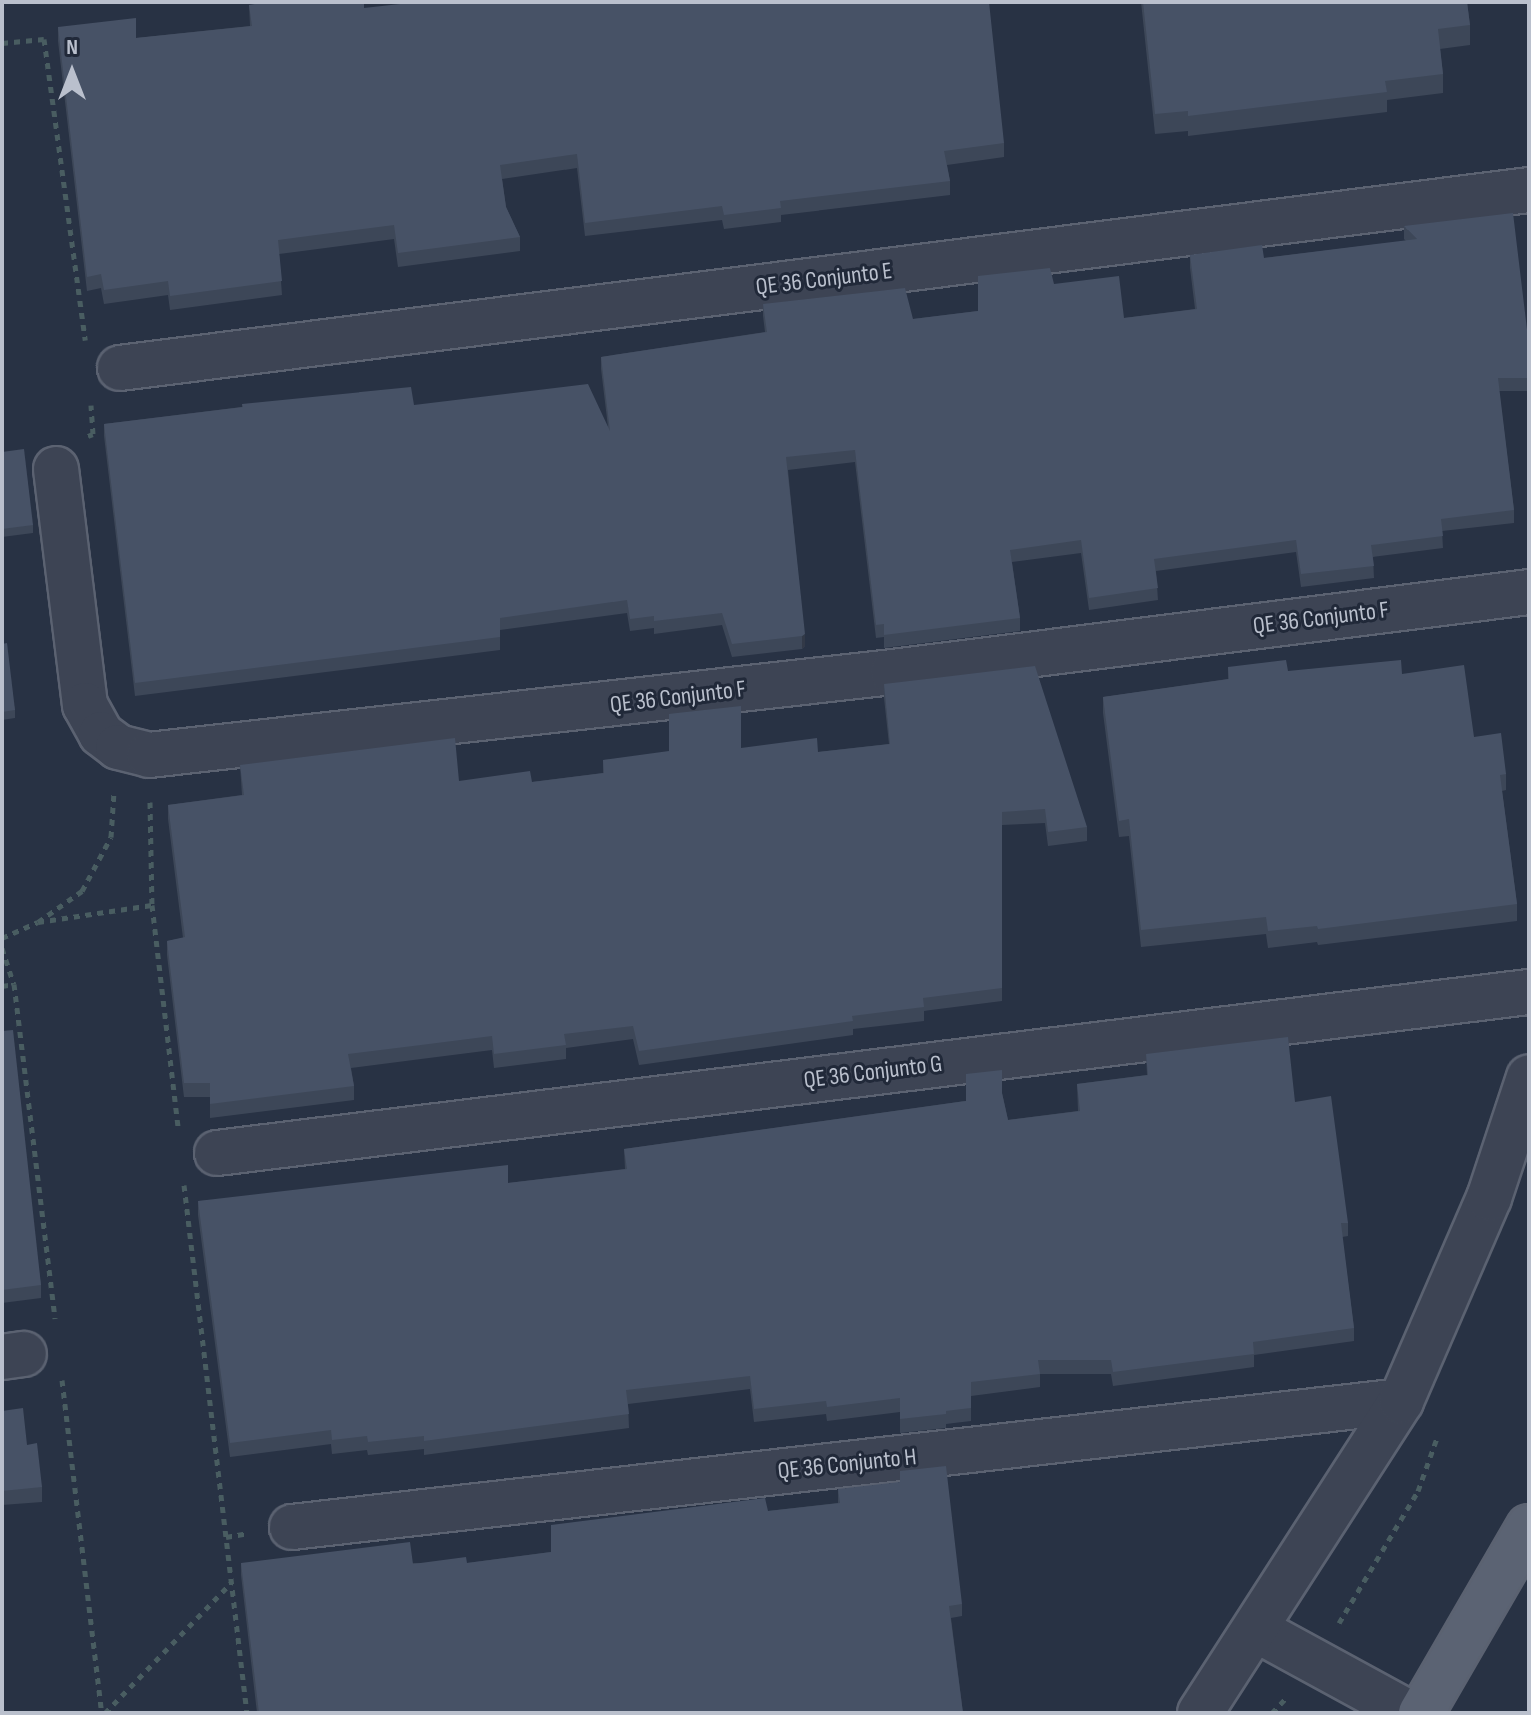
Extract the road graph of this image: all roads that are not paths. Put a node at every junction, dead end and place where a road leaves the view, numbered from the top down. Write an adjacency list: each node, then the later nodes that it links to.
1 (1529, 190): 2 (street, QE 36 Conjunto E)
2 (103, 361)
3 (56, 469): 4 (street, QE 36 Conjunto F)
4 (1529, 592)
5 (1529, 992): 7 (street, QE 36 Conjunto G)
6 (1529, 1077): 8 (street)
7 (193, 1156)
8 (1401, 1401): 9 (street, QE 36 Conjunto H); 11 (street)
9 (292, 1527)
10 (1529, 1527): 14 (main road)
11 (1255, 1629): 12 (street); 13 (street)
12 (1200, 1713)
13 (1409, 1713)
14 (1421, 1713)

